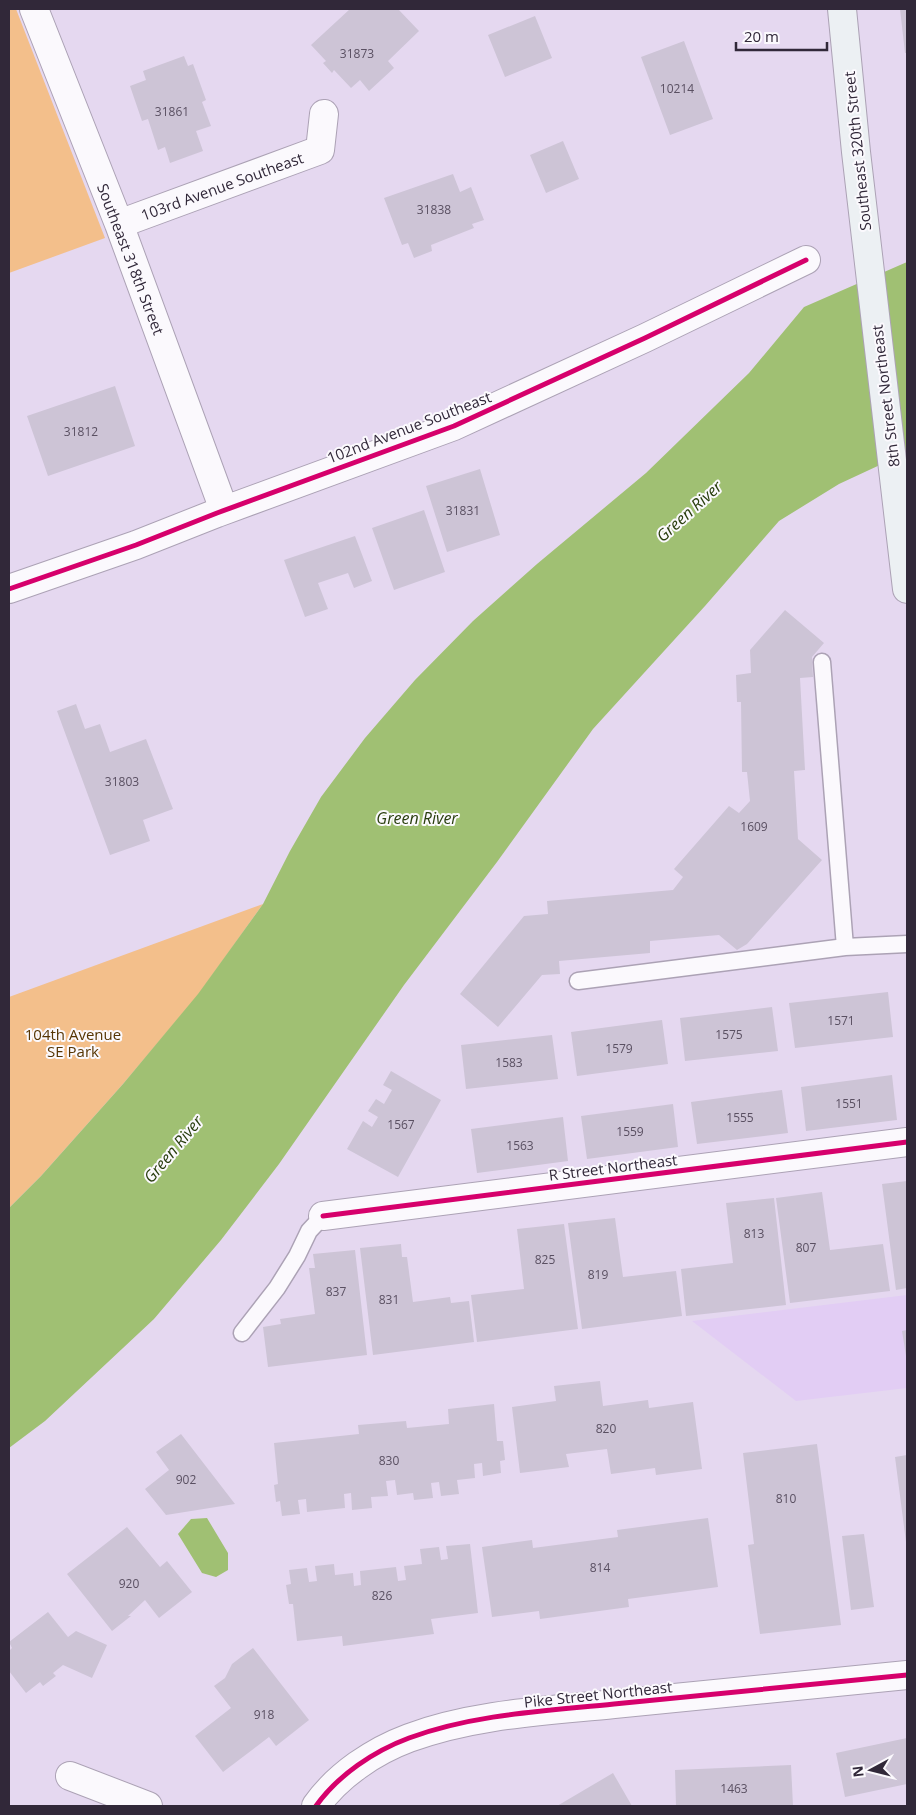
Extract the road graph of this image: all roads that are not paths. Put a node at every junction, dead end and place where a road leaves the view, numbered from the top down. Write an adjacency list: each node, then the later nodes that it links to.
1 (34, 9): 4 (street, Southeast 318th Street)
2 (842, 9): 6 (main road, Southeast 320th Street)
3 (324, 114): 4 (street, 103rd Avenue Southeast)
4 (119, 224): 7 (street, Southeast 318th Street)
5 (806, 260): 7 (street, 102nd Avenue Southeast)
6 (869, 263): 8 (main road, 8th Street Northeast)
7 (224, 510): 9 (street, 102nd Avenue Southeast)
8 (906, 578)
9 (9, 589)
10 (822, 662): 12 (lane)
11 (907, 944): 12 (lane)
12 (845, 947): 13 (lane)
13 (578, 981)
14 (907, 1142): 15 (street, R Street Northeast)
15 (323, 1216): 16 (lane)
16 (242, 1333)
17 (907, 1675): 20 (street, Pike Street Northeast)
18 (70, 1776): 19 (street)
19 (148, 1806)
20 (316, 1806)

